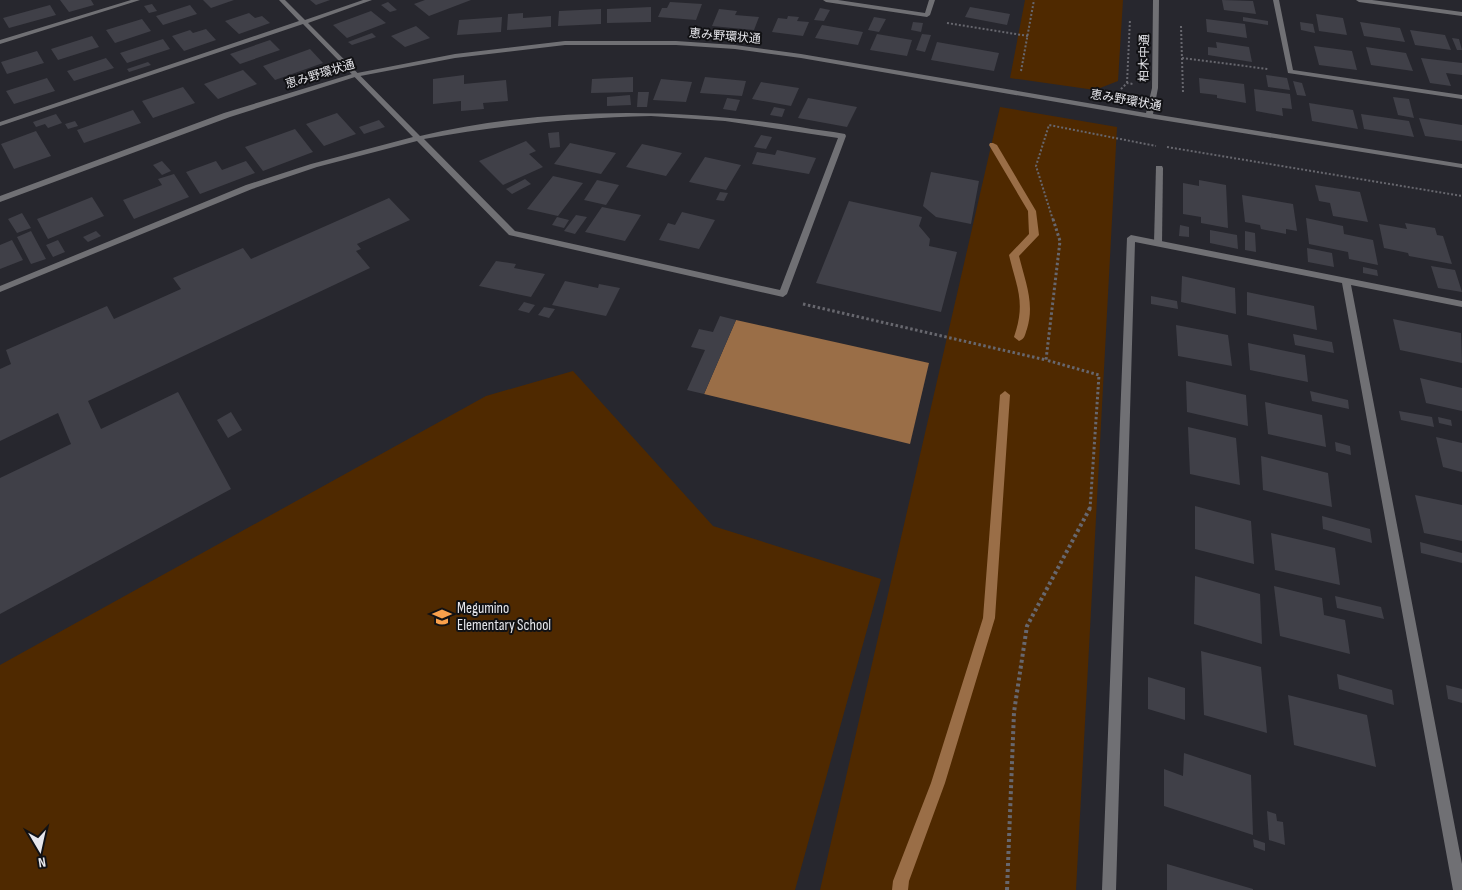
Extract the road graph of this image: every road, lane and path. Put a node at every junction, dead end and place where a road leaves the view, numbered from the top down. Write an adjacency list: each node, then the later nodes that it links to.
1 (137, 0): 15 (street)
2 (282, 0): 13 (street)
3 (369, 0): 13 (street)
4 (826, 0): 10 (street)
5 (932, 0): 10 (street)
6 (1156, 0): 22 (street, 柏木中通)
7 (1276, 0): 17 (street)
8 (1359, 0): 9 (street)
9 (1462, 14)
10 (927, 15): 14 (path)
11 (1130, 18): 19 (path)
12 (1181, 19): 16 (path)
13 (305, 22): 18 (street); 23 (street)
14 (1028, 36)
15 (0, 42)
16 (1182, 58): 17 (path); 20 (path)
17 (1290, 72): 21 (street)
18 (354, 74): 22 (street, 恵み野環状通); 24 (street); 27 (street, 恵み野環状通)
19 (1127, 83)
20 (1184, 92)
21 (1462, 97)
22 (1150, 116): 25 (street, 恵み野環状通)
23 (0, 124)
24 (416, 138): 30 (street); 31 (street); 31 (street)
25 (1462, 166)
26 (1159, 168): 28 (street)
27 (0, 199)
28 (1158, 244): 29 (street); 34 (street)
29 (1346, 280): 32 (street); 35 (street)
30 (0, 289)
31 (783, 294): 33 (path)
32 (1462, 304)
33 (1046, 360)
34 (1109, 890)
35 (1460, 890)

